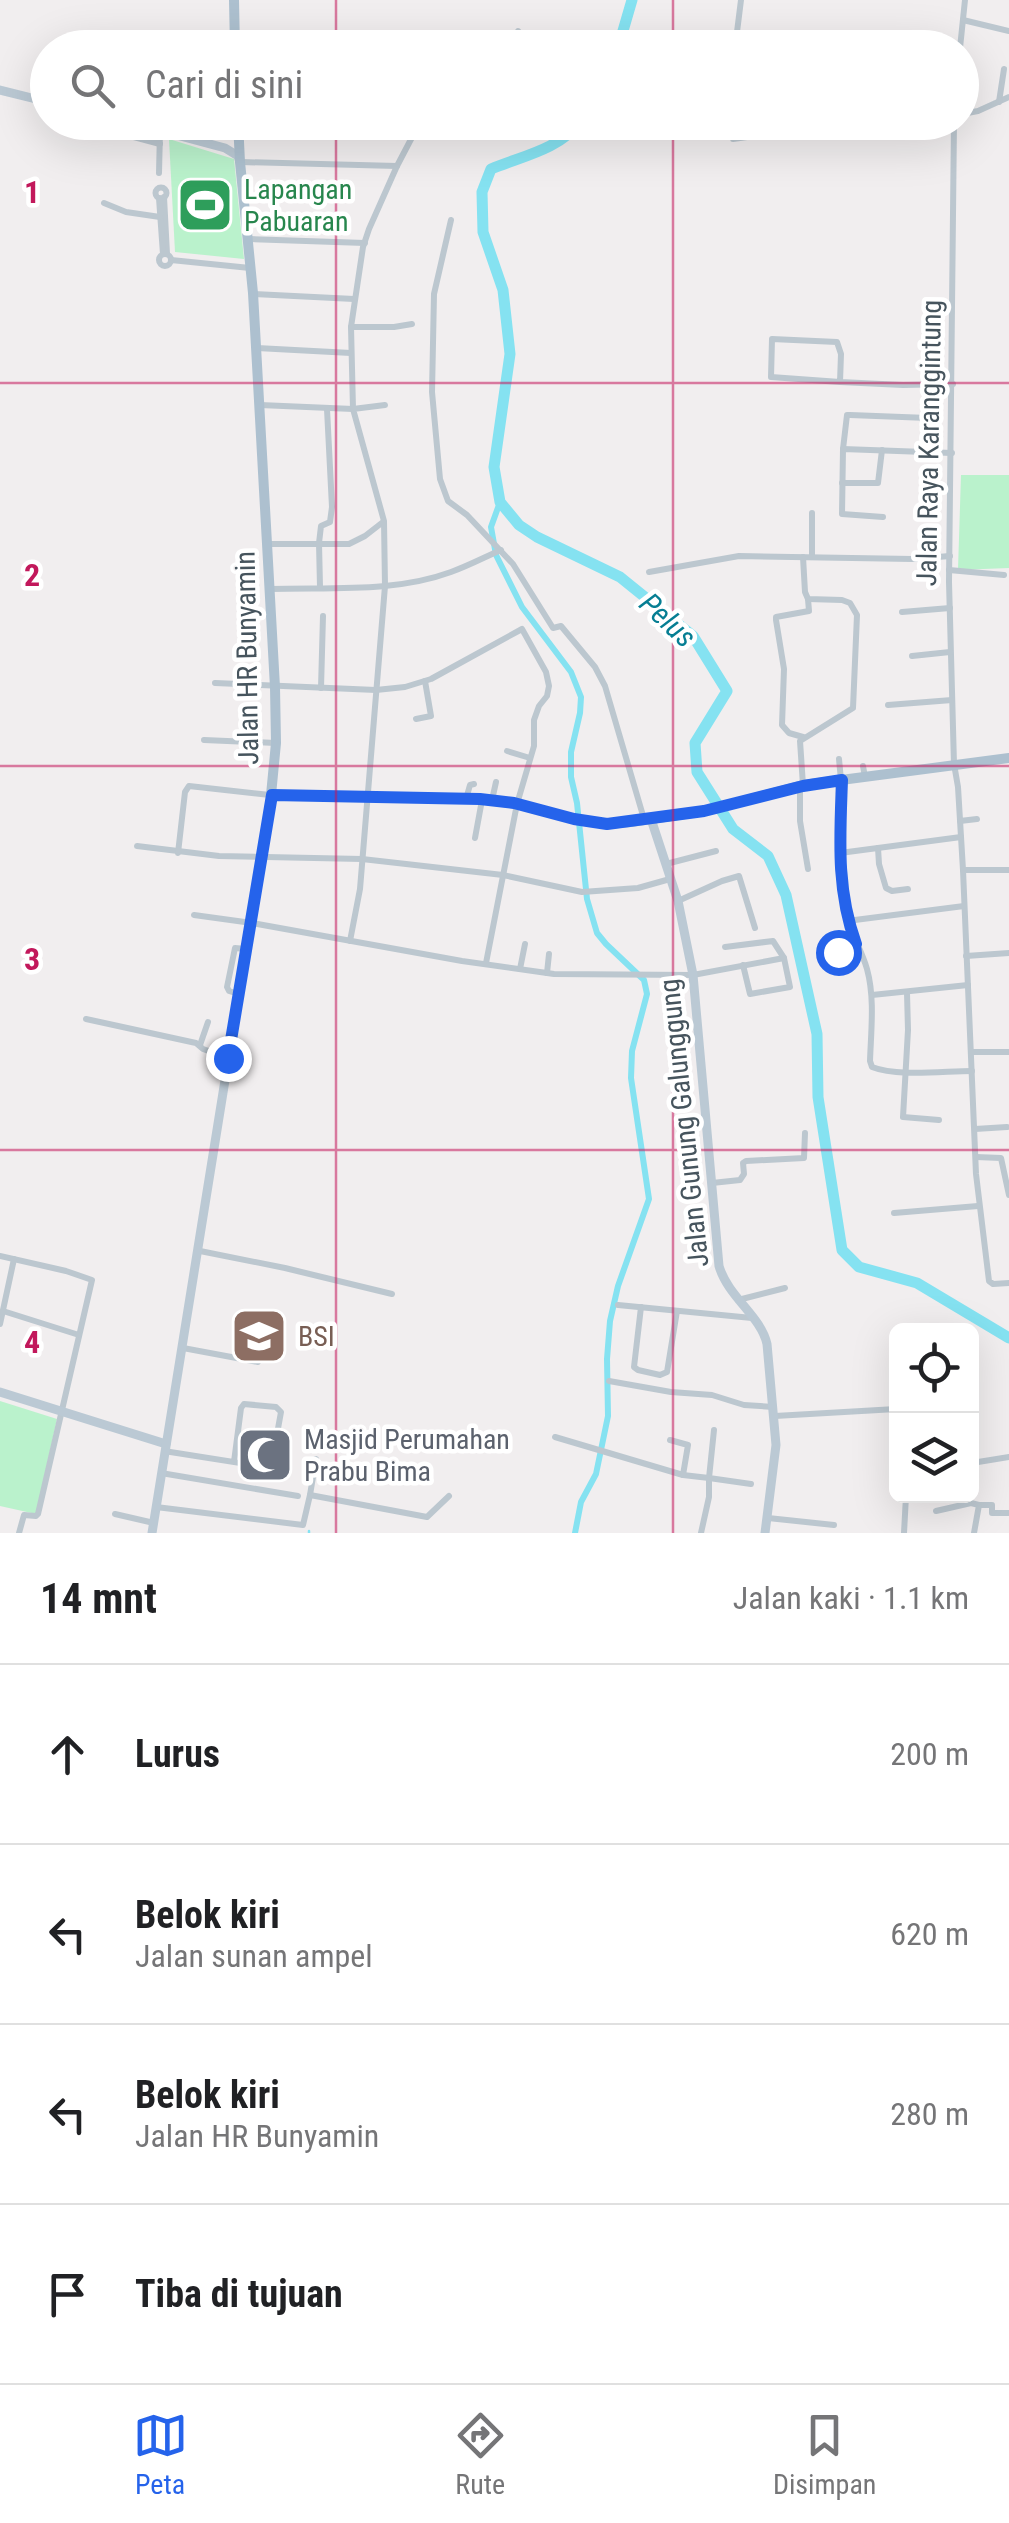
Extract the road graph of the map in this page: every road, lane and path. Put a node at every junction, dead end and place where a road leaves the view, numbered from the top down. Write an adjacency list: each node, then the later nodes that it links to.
1 (234, 0): 5 (main road)
2 (741, 0): 6 (street)
3 (965, 0): 4 (street)
4 (963, 20): 7 (street); 8 (street)
5 (235, 30)
6 (737, 30)
7 (962, 30)
8 (1009, 31)
9 (1004, 68): 13 (street)
10 (0, 90): 12 (street)
11 (1009, 96): 13 (street)
12 (30, 98)
13 (999, 102): 14 (street)
14 (979, 111)
15 (145, 140): 22 (street)
16 (160, 140): 22 (street)
17 (195, 140): 23 (street)
18 (229, 140): 23 (street)
19 (239, 140): 24 (main road, Jalan HR Bunyamin)
20 (411, 140): 25 (street)
21 (954, 140): 41 (street, Jalan Raya Karanggintung)
22 (160, 144): 26 (street)
23 (219, 146): 24 (street)
24 (240, 162): 25 (street); 30 (main road, Jalan HR Bunyamin)
25 (397, 166): 31 (street)
26 (159, 173)
27 (104, 203): 28 (street)
28 (160, 217): 32 (street); 32 (street)
29 (451, 220): 56 (street)
30 (248, 239): 31 (street); 33 (main road, Jalan HR Bunyamin)
31 (365, 243): 35 (street)
32 (167, 256): 33 (street)
33 (251, 268): 34 (main road, Jalan HR Bunyamin)
34 (253, 294): 35 (street); 38 (main road, Jalan HR Bunyamin)
35 (354, 299): 37 (street)
36 (412, 324): 37 (street)
37 (352, 327): 39 (street)
38 (256, 348): 39 (street); 42 (main road, Jalan HR Bunyamin)
39 (351, 353): 44 (street)
40 (840, 382): 40 (street); 41 (street)
41 (953, 384): 49 (street, Jalan Raya Karanggintung)
42 (260, 405): 45 (street); 55 (main road, Jalan HR Bunyamin)
43 (385, 405): 44 (street)
44 (352, 408): 45 (street); 53 (street)
45 (326, 409): 54 (street)
46 (843, 449): 47 (street); 48 (street); 50 (street)
47 (882, 450): 48 (street); 50 (street)
48 (930, 452): 49 (street)
49 (952, 453): 57 (street, Jalan Raya Karanggintung)
50 (842, 483): 52 (street)
51 (812, 514): 58 (street)
52 (883, 517)
53 (384, 522): 54 (street); 62 (street)
54 (319, 543): 55 (street); 63 (street)
55 (267, 544): 64 (main road, Jalan HR Bunyamin)
56 (502, 550): 62 (street); 97 (street)
57 (950, 556): 58 (street); 59 (street, Jalan Raya Karanggintung)
58 (808, 557): 60 (street); 65 (street)
59 (950, 570): 61 (street); 66 (street, Jalan Raya Karanggintung)
60 (649, 572)
61 (1004, 575)
62 (384, 586): 63 (street); 75 (street)
63 (320, 588): 64 (street)
64 (270, 589): 73 (main road, Jalan HR Bunyamin)
65 (808, 599): 79 (street); 79 (street)
66 (950, 608): 67 (street); 69 (street, Jalan Raya Karanggintung)
67 (902, 612)
68 (324, 616): 74 (street)
69 (950, 652): 70 (street); 76 (street, Jalan Raya Karanggintung)
70 (912, 656)
71 (426, 681): 75 (street); 78 (street); 83 (street)
72 (215, 683): 73 (street)
73 (276, 687): 74 (street); 81 (main road, Jalan HR Bunyamin)
74 (321, 688): 75 (street)
75 (376, 690): 92 (street)
76 (952, 700): 77 (street); 86 (street, Jalan Raya Karanggintung)
77 (888, 705)
78 (416, 720)
79 (803, 737): 90 (street)
80 (204, 740): 81 (street)
81 (276, 743): 91 (main road, Jalan HR Bunyamin)
82 (508, 751): 83 (street)
83 (530, 758): 95 (street)
84 (1009, 758): 86 (main road)
85 (839, 760): 87 (street)
86 (954, 764): 87 (main road); 98 (street, Jalan Raya Karanggintung)
87 (842, 780): 90 (main road); 105 (street)
88 (496, 782): 94 (street)
89 (474, 784): 93 (street)
90 (802, 786): 97 (main road); 109 (street)
91 (272, 795): 92 (main road); 104 (street); 106 (street, Jalan HR Bunyamin)
92 (366, 797): 93 (main road); 107 (street)
93 (466, 799): 94 (main road)
94 (487, 800): 95 (main road); 100 (street)
95 (517, 804): 97 (main road); 112 (street)
96 (977, 819): 98 (street)
97 (648, 820): 108 (street, Jalan Gunung Galunggung)
98 (960, 821): 99 (street, Jalan Raya Karanggintung)
99 (961, 837): 102 (street); 110 (street, Jalan Raya Karanggintung)
100 (475, 838)
101 (137, 846): 104 (street)
102 (878, 848): 105 (street); 114 (street)
103 (716, 851): 108 (street)
104 (178, 852): 106 (street)
105 (840, 853): 118 (street)
106 (261, 858): 107 (street); 119 (street, Jalan HR Bunyamin)
107 (362, 859): 112 (street); 121 (street)
108 (665, 864): 113 (street, Jalan Gunung Galunggung)
109 (808, 869)
110 (964, 870): 111 (street); 116 (street, Jalan Raya Karanggintung)
111 (1008, 870)
112 (503, 875): 113 (street); 130 (street)
113 (670, 879): 115 (street, Jalan Gunung Galunggung)
114 (908, 889)
115 (678, 901): 120 (street); 134 (street, Jalan Gunung Galunggung)
116 (964, 906): 118 (street); 128 (street, Jalan Raya Karanggintung)
117 (194, 915): 119 (street)
118 (848, 921): 123 (street)
119 (252, 923): 121 (street); 143 (street, Jalan HR Bunyamin)
120 (755, 928)
121 (350, 941): 130 (street)
122 (526, 944): 132 (street)
123 (856, 944): 125 (street); 137 (street)
124 (725, 947): 129 (street)
125 (838, 952)
126 (1009, 952): 128 (street)
127 (549, 954): 133 (street)
128 (966, 956): 135 (street, Jalan Raya Karanggintung)
129 (784, 958): 131 (street); 131 (street)
130 (486, 963): 132 (street)
131 (743, 965): 134 (street)
132 (520, 969): 133 (street)
133 (547, 973): 134 (street)
134 (692, 976): 151 (street, Jalan Gunung Galunggung)
135 (968, 986): 136 (street); 141 (street, Jalan Raya Karanggintung)
136 (907, 992): 137 (street); 145 (street)
137 (872, 996): 145 (street)
138 (86, 1019): 140 (street)
139 (208, 1022): 140 (street)
140 (200, 1045): 143 (street)
141 (971, 1052): 142 (street); 144 (street, Jalan Raya Karanggintung)
142 (1009, 1052)
143 (228, 1058): 155 (street, Jalan HR Bunyamin)
144 (972, 1071): 145 (street); 148 (street, Jalan Raya Karanggintung)
145 (904, 1072): 146 (street)
146 (939, 1120)
147 (1007, 1128): 148 (street)
148 (975, 1129): 150 (street, Jalan Raya Karanggintung)
149 (805, 1134): 151 (street)
150 (976, 1157): 152 (street); 153 (street, Jalan Raya Karanggintung)
151 (710, 1183): 162 (street, Jalan Gunung Galunggung)
152 (1009, 1195)
153 (978, 1206): 154 (street); 158 (street, Jalan Raya Karanggintung)
154 (894, 1213)
155 (200, 1250): 161 (street); 170 (street, Jalan HR Bunyamin)
156 (0, 1256): 157 (street)
157 (14, 1259): 160 (street); 169 (street)
158 (1009, 1283)
159 (786, 1288): 162 (street)
160 (3, 1292): 165 (street)
161 (392, 1294)
162 (737, 1300): 167 (street, Jalan Gunung Galunggung)
163 (618, 1305): 164 (street)
164 (641, 1307): 166 (street); 166 (street)
165 (3, 1311): 168 (street); 169 (street)
166 (677, 1311): 167 (street)
167 (752, 1318): 176 (street, Jalan Gunung Galunggung)
168 (0, 1324)
169 (79, 1335): 175 (street)
170 (183, 1348): 171 (street); 180 (street, Jalan HR Bunyamin)
171 (258, 1362)
172 (609, 1381): 176 (street)
173 (0, 1392): 175 (street)
174 (889, 1408): 176 (street)
175 (62, 1410): 180 (street); 201 (street)
176 (774, 1411): 198 (street, Jalan Gunung Galunggung)
177 (714, 1430): 187 (street)
178 (554, 1437): 186 (street)
179 (670, 1440): 186 (street)
180 (165, 1448): 183 (street); 185 (street, Jalan HR Bunyamin)
181 (1009, 1457): 184 (street)
182 (316, 1460): 189 (street)
183 (234, 1462): 183 (street)
184 (979, 1462)
185 (161, 1474): 190 (street); 194 (street, Jalan HR Bunyamin)
186 (684, 1474): 187 (street)
187 (709, 1478): 188 (street); 202 (street)
188 (751, 1484)
189 (310, 1495): 191 (street); 194 (street)
190 (298, 1496)
191 (449, 1496)
192 (906, 1503): 204 (street)
193 (979, 1505): 195 (street); 196 (street); 205 (street)
194 (156, 1507): 200 (street, Jalan HR Bunyamin)
195 (936, 1510)
196 (1009, 1513)
197 (115, 1514): 200 (street)
198 (768, 1518): 199 (street); 203 (street, Jalan Gunung Galunggung)
199 (834, 1524)
200 (153, 1528)
201 (20, 1533)
202 (701, 1533)
203 (765, 1533)
204 (904, 1533)
205 (974, 1533)

